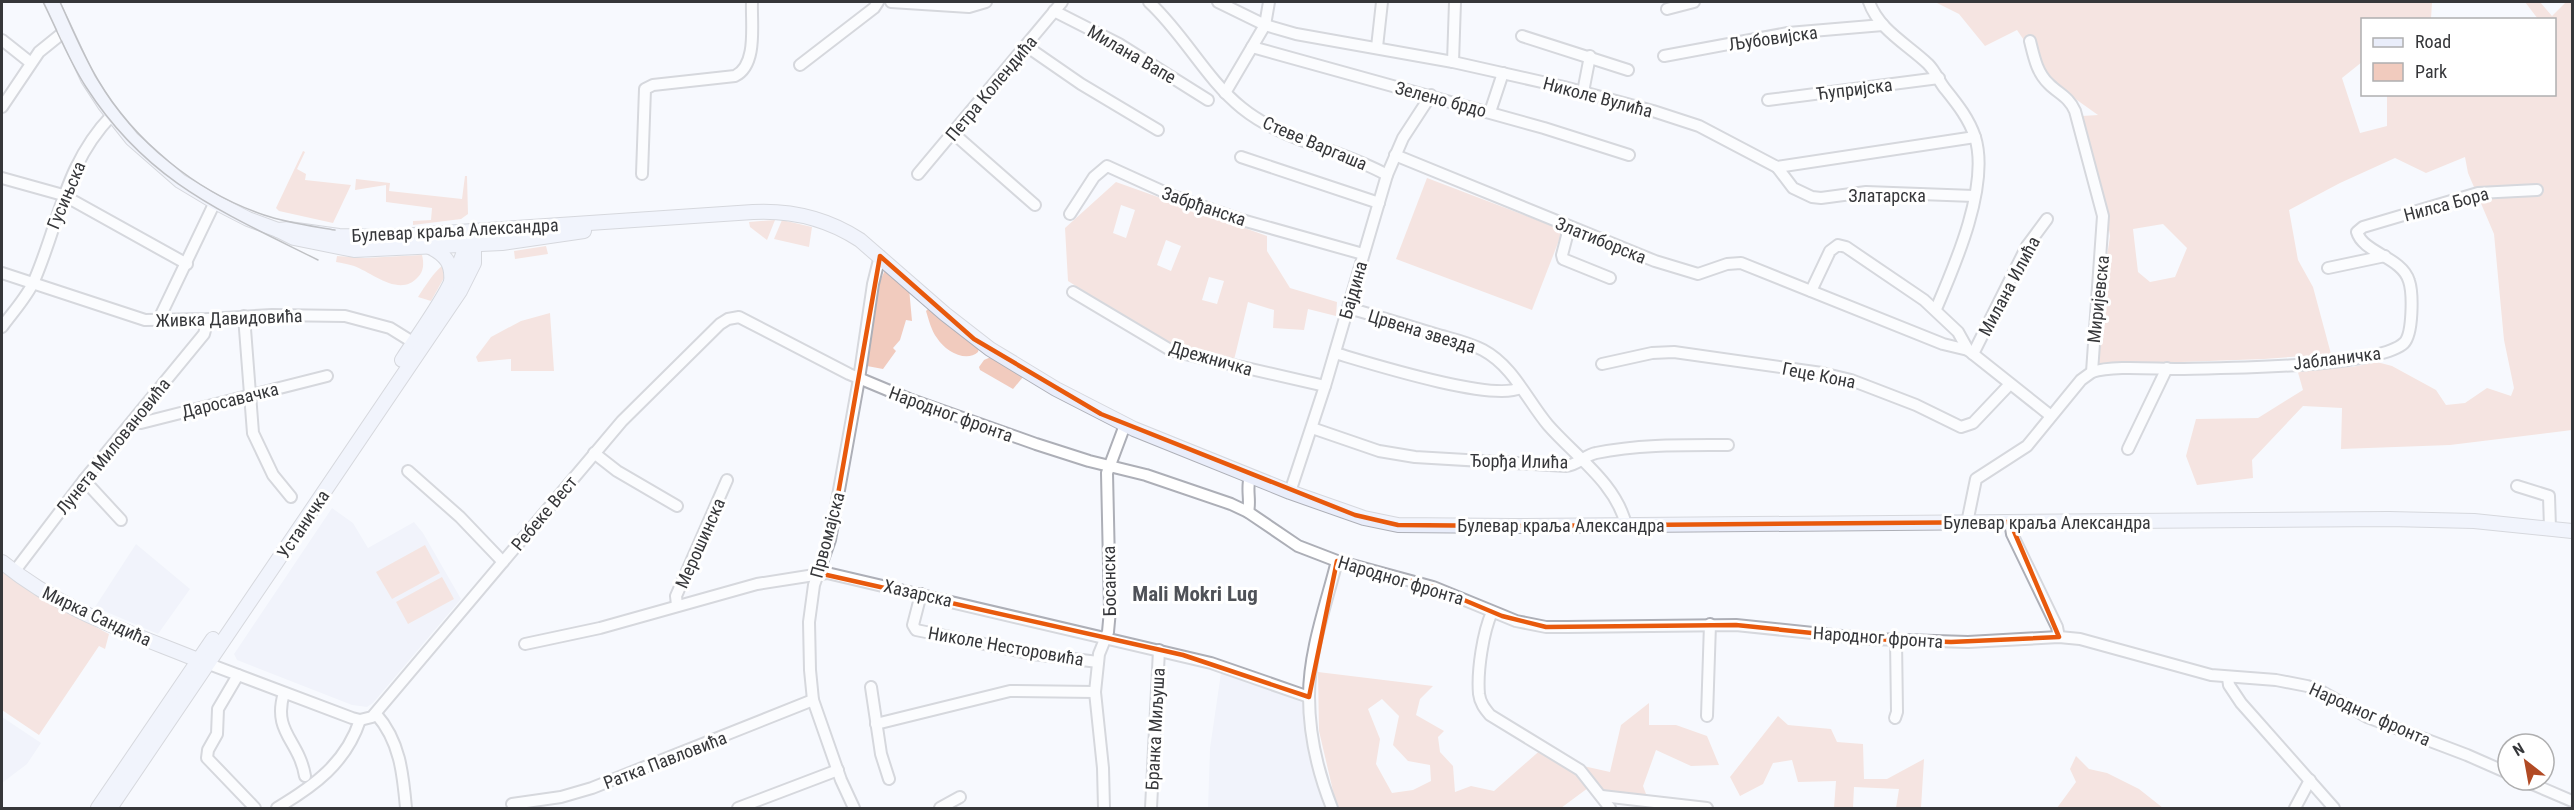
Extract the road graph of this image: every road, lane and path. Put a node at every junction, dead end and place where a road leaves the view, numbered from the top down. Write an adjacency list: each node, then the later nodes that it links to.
1 (52, 2): 18 (main road, Булевар краља Александра)
2 (752, 2): 48 (street)
3 (878, 2): 29 (street)
4 (891, 2): 5 (street)
5 (986, 2)
6 (1062, 2): 15 (street, Петра Колендића)
7 (1149, 2): 34 (street, Стеве Варгаша)
8 (1218, 2): 16 (street, Николе Вулића)
9 (1269, 2): 16 (street)
10 (1382, 2): 24 (street)
11 (1455, 2): 27 (street)
12 (1694, 2): 14 (street)
13 (1869, 2): 17 (street)
14 (1667, 9)
15 (1054, 11): 22 (street, Петра Колендића); 36 (street, Милана Вапе)
16 (1264, 25): 23 (street); 24 (street, Николе Вулића)
17 (1882, 25): 26 (street, Љубовијска); 32 (street)
18 (65, 31): 28 (street); 40 (main road, Булевар краља Александра)
19 (1522, 36): 25 (street)
20 (2, 40): 28 (street)
21 (2030, 41): 90 (street, Миријевска)
22 (1026, 46): 41 (street); 42 (street, Петра Колендића)
23 (1252, 47): 34 (street); 35 (street, Зелено брдо)
24 (1377, 47): 27 (street, Николе Вулића)
25 (1590, 56): 30 (street); 33 (street)
26 (1664, 56)
27 (1453, 62): 31 (street, Николе Вулића)
28 (31, 63): 38 (street)
29 (800, 65)
30 (1628, 70)
31 (1503, 73): 33 (street, Николе Вулића); 39 (street)
32 (1939, 78): 37 (street, Ћупријска); 43 (street)
33 (1582, 92): 47 (street, Николе Вулића)
34 (1225, 93): 50 (street, Стеве Варгаша)
35 (1431, 95): 39 (street, Зелено брдо); 44 (street, Бајдина)
36 (1208, 100)
37 (1768, 100)
38 (2, 107)
39 (1490, 112): 45 (street, Зелено брдо)
40 (112, 115): 53 (street, Гусињска); 55 (main road, Булевар краља Александра)
41 (1158, 130)
42 (953, 133): 49 (street, Петра Колендића); 57 (street)
43 (1975, 137): 47 (street); 54 (street)
44 (1395, 155): 50 (street, Бајдина); 61 (street, Златиборска)
45 (1629, 155)
46 (1241, 157): 56 (street)
47 (1777, 167): 54 (street, Златарска)
48 (642, 174)
49 (918, 174)
50 (1387, 175): 56 (street, Бајдина)
51 (2, 178): 53 (street)
52 (2537, 190): 63 (street, Нилса Бора)
53 (63, 195): 71 (street); 75 (street, Гусињска)
54 (1974, 196): 80 (street)
55 (215, 202): 62 (main road, Булевар краља Александра); 71 (street)
56 (1379, 203): 67 (street, Бајдина)
57 (1035, 205)
58 (1070, 214): 67 (street, Забрђанска)
59 (2047, 219): 86 (street, Милана Илића)
60 (633, 221): 64 (main road, Булевар краља Александра); 65 (main road, Булевар краља Александра); 68 (main road, Булевар краља Александра)
61 (1569, 228): 74 (street); 77 (street, Златиборска)
62 (278, 230): 64 (main road, Булевар краља Александра); 66 (main road, Булевар краља Александра)
63 (2357, 232): 69 (street, Јабланичка)
64 (471, 238): 65 (main road, Булевар краља Александра); 66 (main road, Булевар краља Александра); 70 (main road, Устаничка); 76 (main road, Устаничка)
65 (502, 243): 70 (main road)
66 (430, 247): 76 (main road)
67 (1363, 254): 79 (street, Бајдина)
68 (880, 256): 92 (street, Првомајска); 99 (main road, Булевар краља Александра)
69 (2385, 256): 72 (street); 89 (street, Јабланичка)
70 (474, 263): 85 (main road, Устаничка)
71 (186, 264): 83 (street)
72 (2328, 267)
73 (2, 273): 75 (street, Живка Давидовића)
74 (1610, 278)
75 (34, 283): 83 (street, Живка Давидовића); 84 (street, Гусињска)
76 (450, 285): 85 (main road, Устаничка)
77 (1811, 291): 80 (street, Златиборска); 86 (street, Златиборска)
78 (1073, 292): 94 (street, Дрежничка)
79 (1348, 308): 87 (street, Бајдина); 95 (street, Црвена звезда)
80 (1936, 309): 86 (street, Златиборска)
81 (244, 316): 82 (street, Живка Давидовића); 85 (street, Живка Давидовића); 96 (street)
82 (208, 319): 83 (street, Живка Давидовића); 98 (street, Лунета Миловановића)
83 (158, 321)
84 (2, 327)
85 (418, 345): 135 (main road, Устаничка)
86 (1971, 352): 93 (street, Златиборска)
87 (1335, 353): 94 (street, Бајдина); 95 (street)
88 (1602, 364): 93 (street, Геце Кона)
89 (2167, 368): 90 (street, Јабланичка); 102 (street)
90 (2092, 372): 97 (street)
91 (327, 376): 96 (street, Даросавачка)
92 (859, 379): 103 (street, Ребеке Вест); 105 (street, Народног фронта); 125 (street, Првомајска)
93 (2010, 384): 97 (street, Златиборска)
94 (1325, 386): 100 (street, Бајдина)
95 (1520, 388): 104 (street, Црвена звезда)
96 (249, 394): 98 (street, Даросавачка); 112 (street)
97 (2051, 416): 117 (street)
98 (134, 421): 108 (street, Лунета Миловановића)
99 (1125, 425): 105 (street, Босанска); 107 (main road, Булевар краља Александра)
100 (1312, 428): 104 (street, Ђорђа Илића); 111 (street, Бајдина)
101 (1728, 445): 104 (street, Ђорђа Илића)
102 (2128, 449)
103 (594, 453): 113 (street); 123 (street, Ребеке Вест)
104 (1583, 459): 118 (street, Црвена звезда)
105 (1109, 465): 114 (street, Народног фронта); 131 (street, Босанска)
106 (408, 471): 123 (street)
107 (1250, 476): 111 (main road, Булевар краља Александра); 114 (street)
108 (84, 480): 115 (street); 124 (street, Лунета Миловановића)
109 (727, 480): 127 (street, Мерошинска)
110 (2517, 486): 119 (street)
111 (1290, 492): 118 (main road, Булевар краља Александра)
112 (291, 497)
113 (677, 506)
114 (1248, 512): 121 (street, Народног фронта)
115 (121, 520)
116 (2010, 522): 117 (main road, Булевар краља Александра); 119 (main road, Булевар краља Александра); 130 (street)
117 (1967, 523): 118 (main road, Булевар краља Александра)
118 (1626, 525)
119 (2550, 528): 120 (main road, Булевар краља Александра)
120 (2572, 531)
121 (1337, 561): 128 (street, Народног фронта); 142 (street)
122 (2, 562): 124 (main road, Мирка Сандића)
123 (503, 562): 144 (street, Ребеке Вест)
124 (14, 572): 135 (main road, Мирка Сандића)
125 (818, 573): 126 (street, Хазарска); 127 (street, Хазарска); 143 (street, Првомајска)
126 (921, 594): 131 (street, Хазарска); 136 (street, Николе Несторовића)
127 (677, 606): 133 (street, Хазарска)
128 (1492, 612): 129 (street, Народног фронта); 155 (street)
129 (1710, 624): 132 (street, Народног фронта); 145 (street)
130 (2059, 637): 132 (street, Народног фронта); 138 (street, Народног фронта)
131 (1106, 639): 134 (street, Хазарска); 136 (street, Босанска)
132 (1896, 640): 146 (street)
133 (525, 644)
134 (1159, 650): 142 (street, Хазарска); 168 (street, Бранка Миљуша)
135 (203, 662): 137 (street); 159 (main road, Устаничка); 160 (main road, Устаничка)
136 (1098, 662): 140 (street, Босанска)
137 (238, 675): 141 (street); 161 (street)
138 (2228, 678): 149 (street, Народног фронта); 153 (street)
139 (871, 687): 148 (street)
140 (1095, 692): 148 (street); 167 (street, Босанска)
141 (284, 693): 147 (street); 151 (street)
142 (1309, 697): 169 (street)
143 (813, 700): 150 (street, Првомајска); 158 (street, Ратка Павловића)
144 (376, 714): 147 (street, Ребеке Вест); 163 (street)
145 (1707, 716)
146 (1895, 718)
147 (360, 720): 162 (street)
148 (876, 724): 152 (street)
149 (2496, 768)
150 (838, 770): 164 (street); 165 (street, Првомајска)
151 (305, 776)
152 (889, 779)
153 (2310, 780): 172 (street); 173 (street)
154 (2551, 792): 157 (street)
155 (1602, 796): 170 (street); 171 (street)
156 (960, 797): 166 (street)
157 (2572, 801)
158 (512, 804)
159 (98, 808)
160 (110, 808)
161 (255, 808)
162 (277, 808)
163 (406, 808)
164 (738, 808)
165 (854, 808)
166 (940, 808)
167 (1104, 808)
168 (1150, 808)
169 (1332, 808)
170 (1610, 808)
171 (1707, 808)
172 (2295, 808)
173 (2334, 808)

